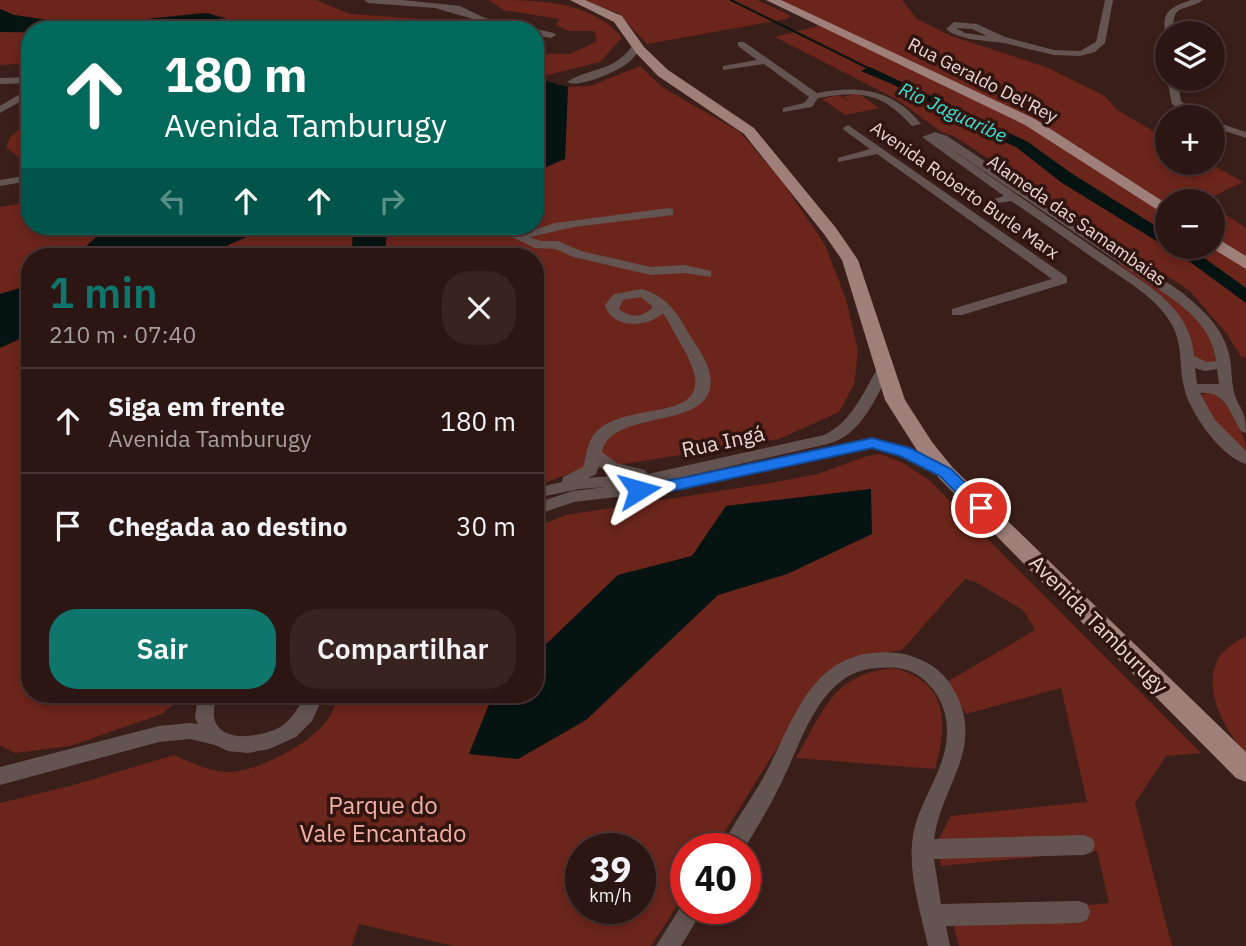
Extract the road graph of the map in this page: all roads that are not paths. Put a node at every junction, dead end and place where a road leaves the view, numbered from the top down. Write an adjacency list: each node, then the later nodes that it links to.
1 (368, 0): 8 (street)
2 (433, 0): 8 (street)
3 (443, 0): 9 (street)
4 (576, 0): 16 (main road, Avenida Tamburugy)
5 (772, 0): 36 (main road, Rua Geraldo Del'Rey)
6 (1109, 0): 12 (street)
7 (1199, 0): 11 (street)
8 (421, 4): 9 (street)
9 (466, 13): 10 (street)
10 (486, 21)
11 (1168, 21)
12 (980, 33)
13 (544, 34): 14 (street)
14 (551, 35)
15 (741, 44): 17 (street)
16 (637, 45): 21 (street); 52 (main road, Avenida Tamburugy)
17 (766, 61): 18 (street); 22 (street)
18 (726, 68)
19 (0, 80): 20 (street)
20 (21, 80)
21 (572, 82)
22 (810, 93): 25 (street); 31 (street, Alameda das Samambaias)
23 (21, 97): 24 (street)
24 (0, 110)
25 (787, 110)
26 (848, 128): 29 (street, Avenida Roberto Burle Marx)
27 (1225, 128): 28 (street)
28 (1244, 135)
29 (879, 150): 30 (street); 47 (street, Avenida Roberto Burle Marx)
30 (842, 160)
31 (972, 163): 34 (street, Alameda das Samambaias); 42 (street, Alameda das Samambaias)
32 (21, 178): 33 (street)
33 (0, 180)
34 (1017, 201): 35 (street); 37 (street); 44 (street, Alameda das Samambaias)
35 (991, 203)
36 (1155, 203)
37 (1002, 210)
38 (669, 212): 39 (street)
39 (544, 230)
40 (526, 235): 45 (street)
41 (1225, 249): 43 (main road)
42 (1125, 260): 44 (street); 51 (street, Alameda das Samambaias)
43 (1246, 264)
44 (1111, 265): 50 (street, Alameda das Samambaias)
45 (706, 274)
46 (655, 299): 48 (street); 48 (street); 49 (street)
47 (957, 312)
48 (631, 320): 49 (street)
49 (682, 337): 56 (street)
50 (1187, 358): 51 (street); 53 (street, Alameda das Samambaias)
51 (1223, 364): 54 (street, Alameda das Samambaias)
52 (884, 369): 58 (street, Rua Ingá); 59 (main road, Avenida Tamburugy)
53 (1191, 389): 54 (street); 57 (street, Alameda das Samambaias)
54 (1227, 394): 55 (street, Alameda das Samambaias)
55 (1246, 428)
56 (594, 454): 58 (street); 60 (street)
57 (1246, 459)
58 (677, 472): 61 (street, Rua Ingá)
59 (946, 472): 62 (street, Rua Ingá); 70 (main road, Avenida Tamburugy)
60 (544, 489)
61 (544, 491)
62 (544, 506)
63 (200, 703): 66 (street)
64 (205, 703): 67 (street)
65 (311, 703): 67 (street)
66 (159, 734): 67 (street); 68 (street)
67 (217, 737)
68 (49, 762): 69 (street); 71 (street)
69 (0, 764)
70 (1246, 770)
71 (0, 776)
72 (741, 833): 74 (street)
73 (1084, 845): 74 (street)
74 (923, 849): 76 (street)
75 (1079, 912): 76 (street)
76 (933, 915): 79 (street)
77 (682, 924): 78 (street)
78 (667, 946)
79 (939, 946)

